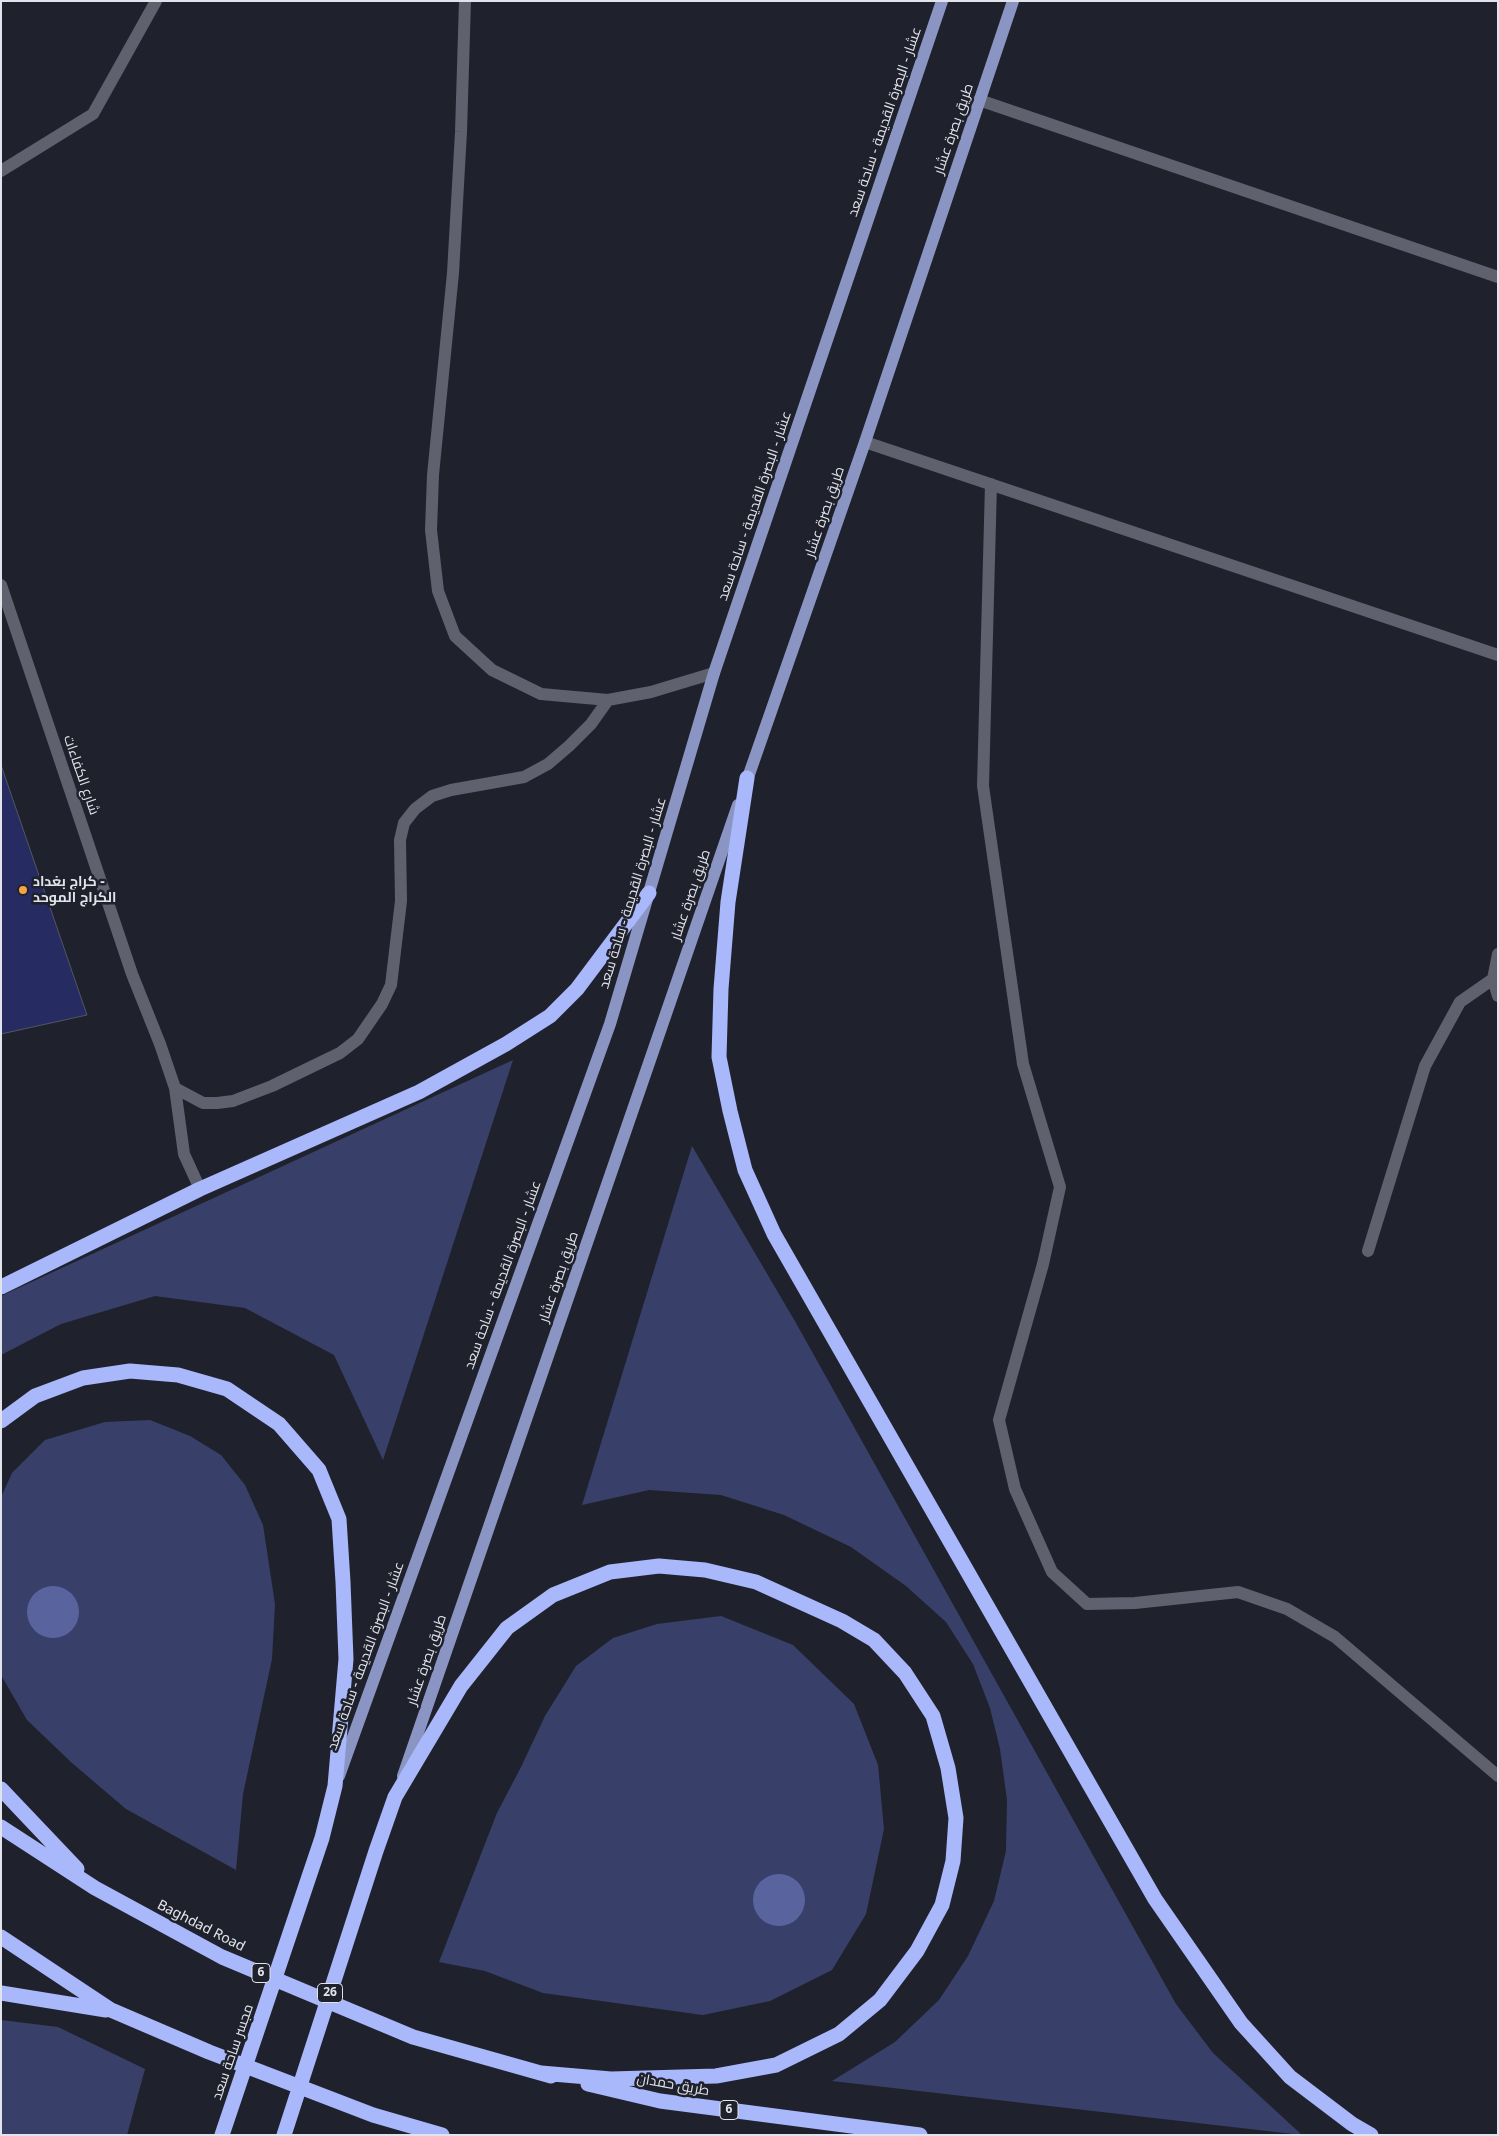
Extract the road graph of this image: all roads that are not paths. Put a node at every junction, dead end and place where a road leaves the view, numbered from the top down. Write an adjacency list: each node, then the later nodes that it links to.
1 (156, 1): 6 (street)
2 (465, 1): 13 (street)
3 (942, 1): 12 (main road, عشار - البصرة القديمة - ساحة سعد)
4 (1013, 1): 5 (main road, طريق بصرة عشار)
5 (980, 100): 7 (street); 8 (main road, طريق بصرة عشار)
6 (1, 171)
7 (1498, 277)
8 (865, 442): 9 (street); 14 (main road, طريق بصرة عشار)
9 (990, 484): 11 (street); 24 (street)
10 (1, 585): 19 (street, شارع الكفاءات)
11 (1498, 655)
12 (714, 673): 13 (street); 15 (main road, عشار - البصرة القديمة - ساحة سعد)
13 (608, 700): 19 (street)
14 (747, 778): 27 (main road, طريق بصرة عشار); 38 (highway)
15 (649, 893): 20 (highway); 25 (main road, عشار - البصرة القديمة - ساحة سعد)
16 (1498, 954): 17 (street)
17 (1492, 979): 18 (street); 21 (street)
18 (1498, 996)
19 (175, 1088): 20 (street, شارع الكفاءات)
20 (200, 1189): 22 (highway)
21 (1368, 1251)
22 (1, 1287)
23 (1, 1421): 25 (highway, مجسر ساحة سعد)
24 (1498, 1776)
25 (335, 1786): 34 (highway, مجسر ساحة سعد)
26 (1, 1789): 29 (highway)
27 (395, 1797): 33 (highway); 35 (highway, 26)
28 (1, 1827): 29 (highway, Baghdad Road / 6)
29 (95, 1888): 33 (highway, Baghdad Road / 6)
30 (1, 1937): 32 (highway)
31 (1, 1993): 32 (highway)
32 (111, 2010): 36 (highway)
33 (541, 2074): 37 (highway, طريق حمدان / 6)
34 (222, 2135)
35 (284, 2135)
36 (442, 2135)
37 (920, 2135)
38 (1371, 2135)

